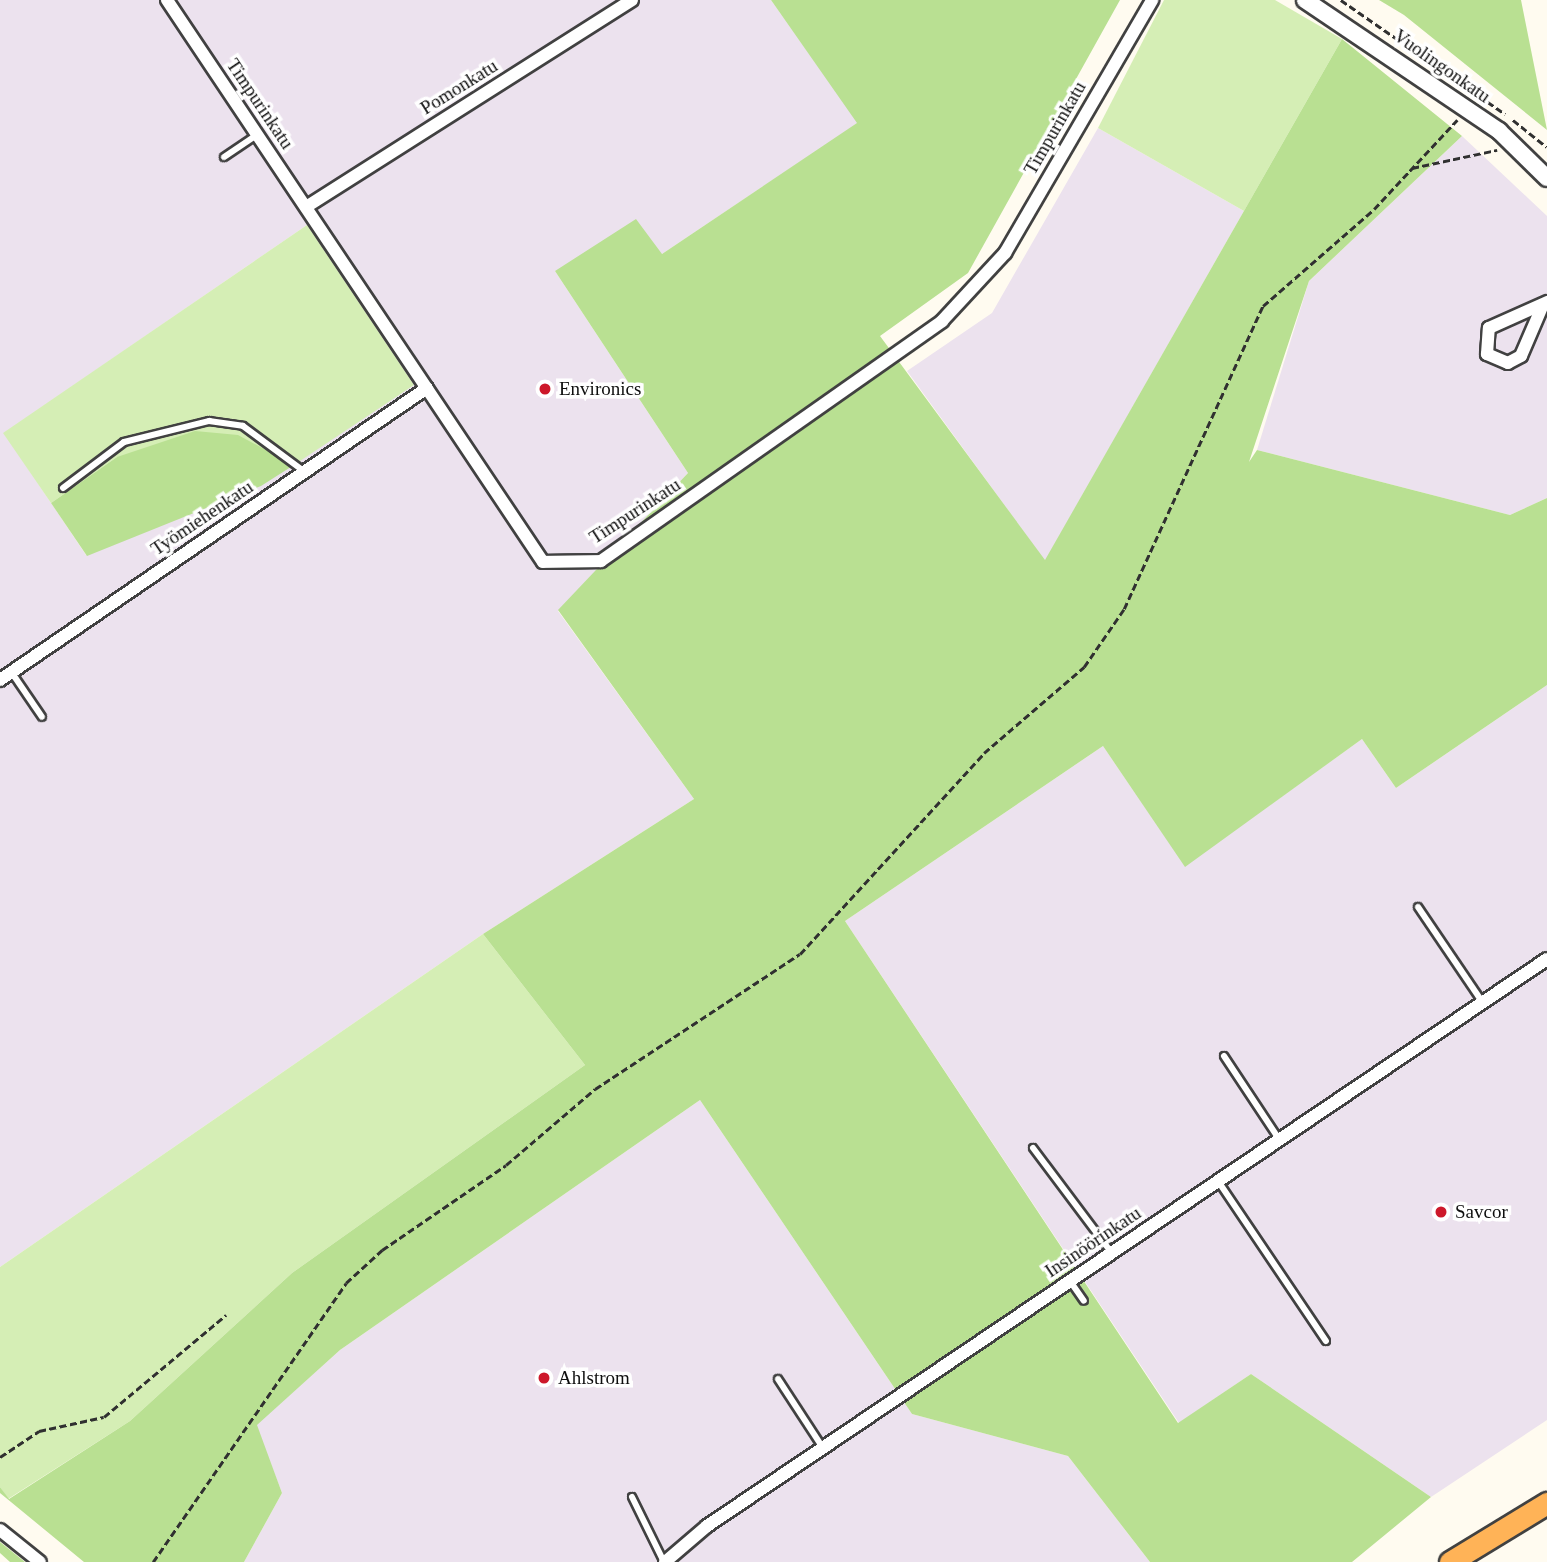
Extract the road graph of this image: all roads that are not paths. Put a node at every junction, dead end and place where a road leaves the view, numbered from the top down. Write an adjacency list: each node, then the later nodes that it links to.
1 (167, 0): 5 (street, Timpurinkatu)
2 (632, 0): 8 (street, Pomonkatu)
3 (1152, 0): 10 (street, Timpurinkatu)
4 (1305, 0): 7 (street, Vuolingonkatu)
5 (257, 135): 6 (lane); 8 (street, Timpurinkatu)
6 (224, 157)
7 (1547, 177)
8 (306, 207): 10 (street, Timpurinkatu)
9 (1544, 304): 9 (street)
10 (427, 388): 11 (street, Työmiehenkatu)
11 (304, 472): 12 (lane); 13 (street, Työmiehenkatu)
12 (63, 488)
13 (12, 673): 14 (street, Työmiehenkatu); 15 (lane)
14 (0, 680)
15 (42, 717)
16 (1418, 907): 18 (lane)
17 (1547, 959): 18 (street, Insinöörinkatu)
18 (1483, 1003): 20 (street, Insinöörinkatu)
19 (1224, 1055): 20 (lane)
20 (1280, 1140): 22 (street, Insinöörinkatu)
21 (1033, 1148): 23 (lane)
22 (1218, 1181): 23 (street, Insinöörinkatu); 26 (lane)
23 (1111, 1252): 24 (street, Insinöörinkatu)
24 (1070, 1281): 25 (lane); 28 (street, Insinöörinkatu)
25 (1084, 1301)
26 (1326, 1341)
27 (778, 1378): 28 (lane)
28 (823, 1448): 33 (street, Insinöörinkatu)
29 (632, 1497): 33 (lane)
30 (1547, 1503): 34 (highway)
31 (0, 1530): 32 (street)
32 (40, 1562)
33 (665, 1562)
34 (1450, 1562)

